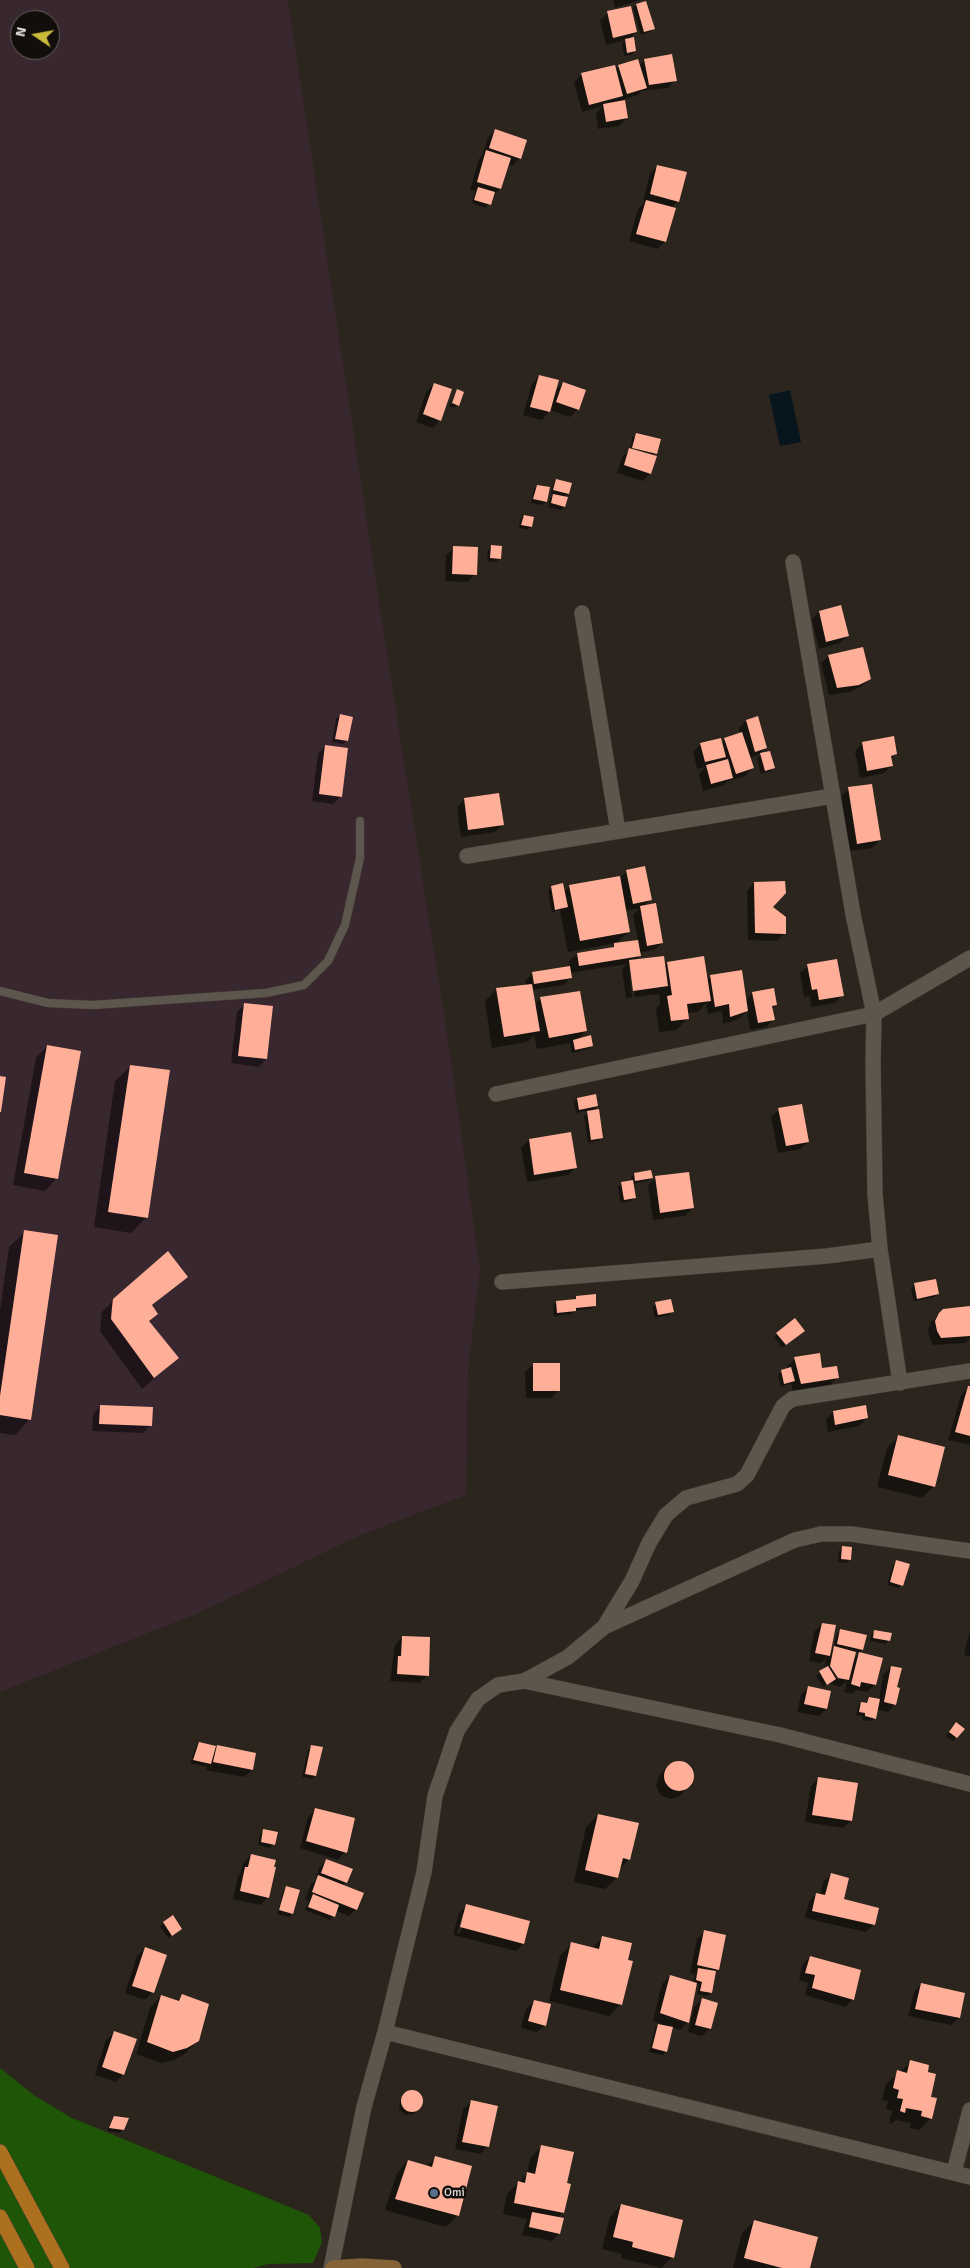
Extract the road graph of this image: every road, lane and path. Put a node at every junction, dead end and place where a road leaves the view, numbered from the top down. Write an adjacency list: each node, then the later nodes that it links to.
1 (793, 562): 3 (street)
2 (582, 613): 5 (street)
3 (833, 796): 5 (street); 9 (street)
4 (360, 821): 8 (lane)
5 (618, 831): 6 (street)
6 (467, 856)
7 (970, 958): 9 (street)
8 (0, 992)
9 (874, 1014): 10 (street); 11 (street)
10 (496, 1094)
11 (880, 1249): 12 (street); 14 (street)
12 (502, 1282)
13 (970, 1371): 14 (street)
14 (900, 1383): 16 (street)
15 (970, 1551): 16 (street)
16 (604, 1627): 17 (street)
17 (524, 1682): 18 (street); 19 (street)
18 (970, 1784)
19 (385, 2032): 22 (street); 27 (street)
20 (970, 2110): 22 (street)
21 (0, 2152): 26 (main road)
22 (954, 2172): 23 (street)
23 (970, 2177)
24 (0, 2217): 25 (main road)
25 (27, 2268)
26 (62, 2268)
27 (332, 2268): 28 (main road)
28 (394, 2268)

